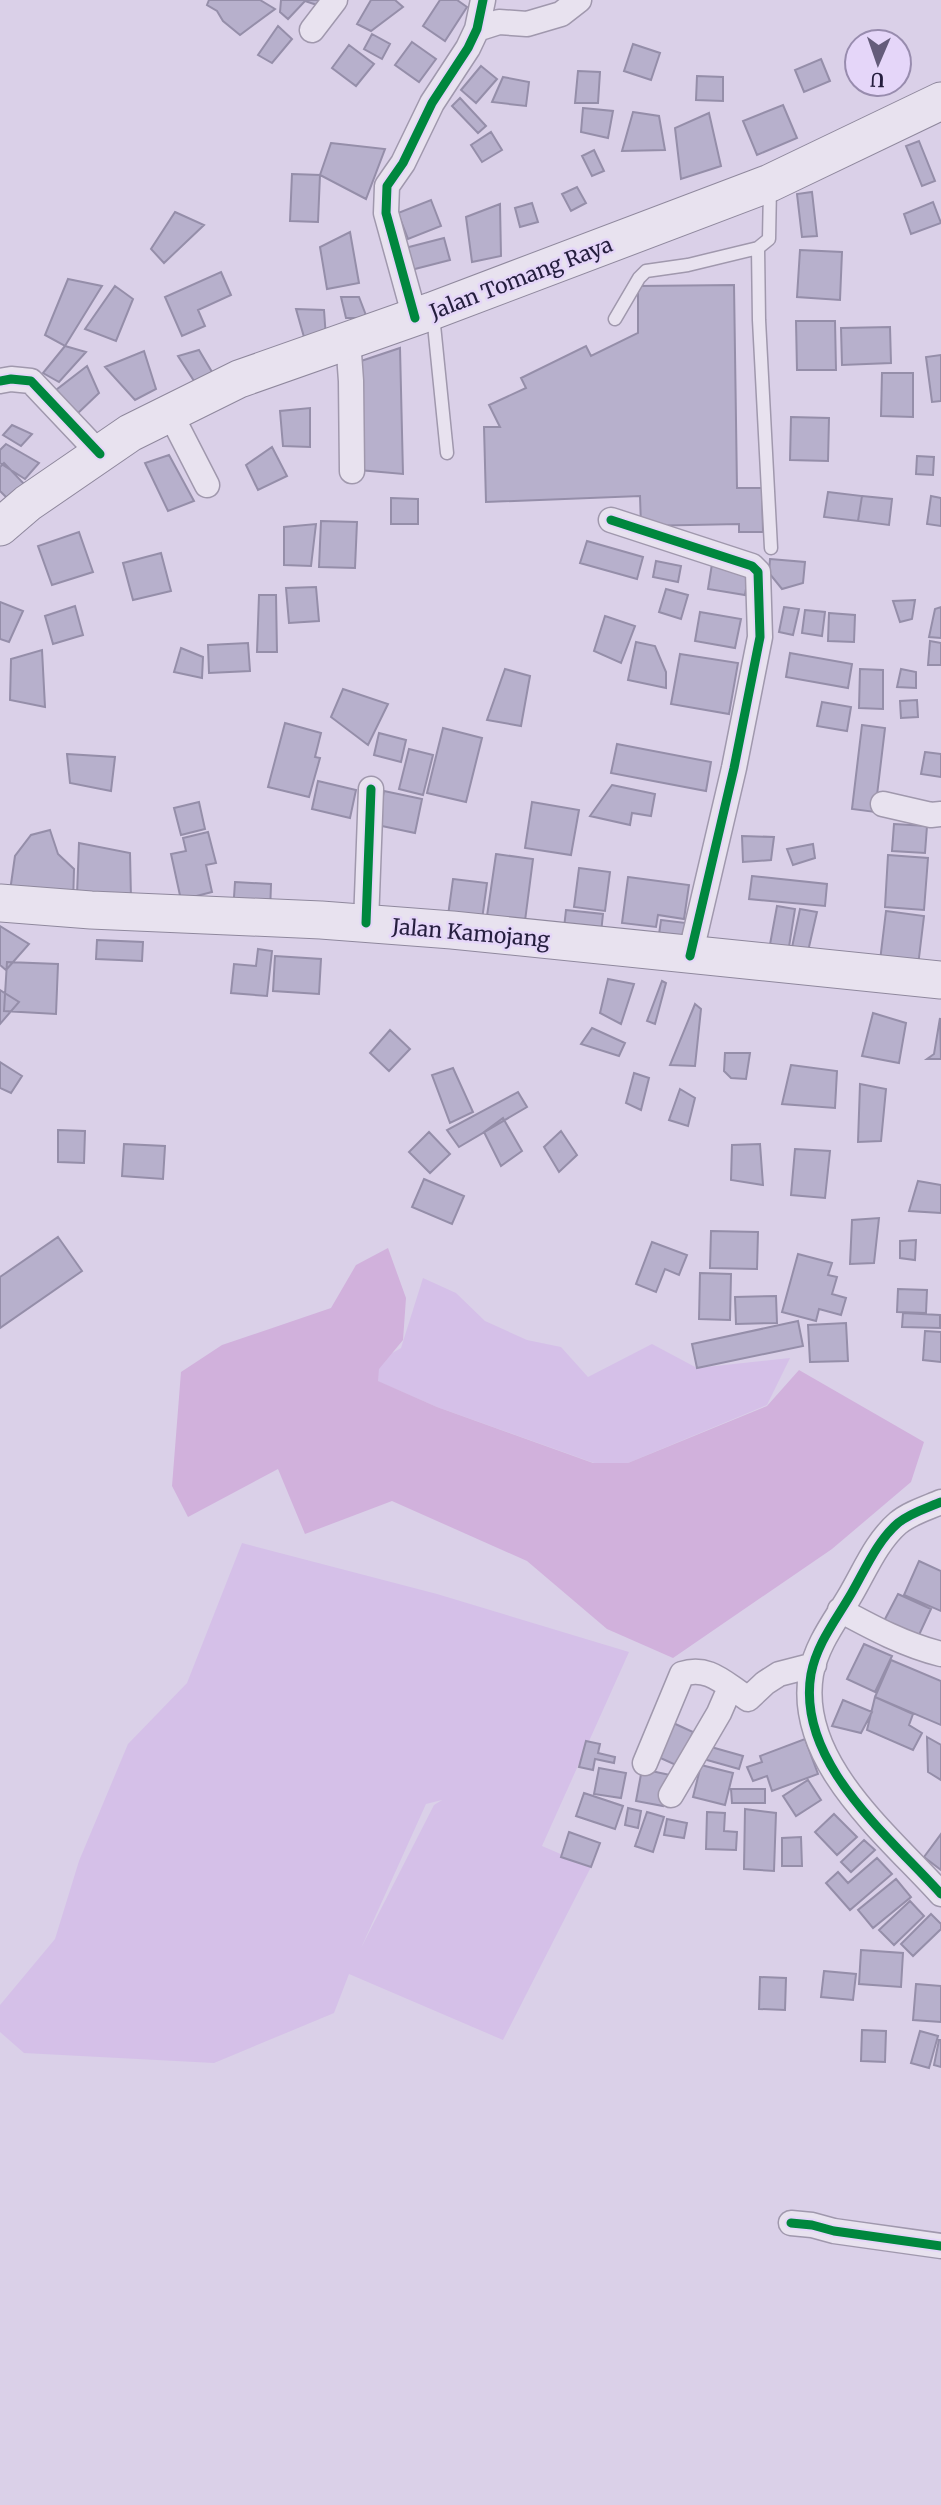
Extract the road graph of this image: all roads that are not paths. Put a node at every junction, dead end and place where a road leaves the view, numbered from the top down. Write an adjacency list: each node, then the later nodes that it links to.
1 (335, 0): 5 (street)
2 (483, 0): 4 (street)
3 (579, 0): 4 (street)
4 (478, 29): 9 (street)
5 (312, 30)
6 (941, 101): 7 (main road, Jalan Tomang Raya)
7 (766, 185): 8 (lane); 9 (main road, Jalan Tomang Raya)
8 (761, 246): 10 (lane); 20 (lane)
9 (424, 315): 11 (main road, Jalan Tomang Raya); 14 (lane)
10 (615, 319)
11 (348, 340): 13 (main road, Jalan Tomang Raya); 16 (street)
12 (0, 381): 15 (street)
13 (170, 413): 15 (main road, Jalan Tomang Raya); 17 (street)
14 (447, 453)
15 (100, 454): 19 (main road, Jalan Tomang Raya)
16 (352, 471)
17 (207, 485)
18 (611, 520): 26 (street)
19 (0, 527)
20 (771, 548)
21 (371, 789): 25 (street)
22 (883, 804): 23 (street)
23 (941, 814)
24 (0, 903): 25 (main road, Jalan Kamojang)
25 (366, 923): 26 (main road, Jalan Kamojang)
26 (690, 956): 27 (main road, Jalan Kamojang)
27 (941, 980)
28 (941, 1502): 29 (street)
29 (840, 1610): 30 (street); 31 (street)
30 (941, 1654)
31 (814, 1665): 32 (street); 35 (street)
32 (734, 1689): 33 (street); 34 (street)
33 (645, 1763)
34 (671, 1796)
35 (941, 1894)
36 (791, 2223): 37 (street)
37 (941, 2246)

